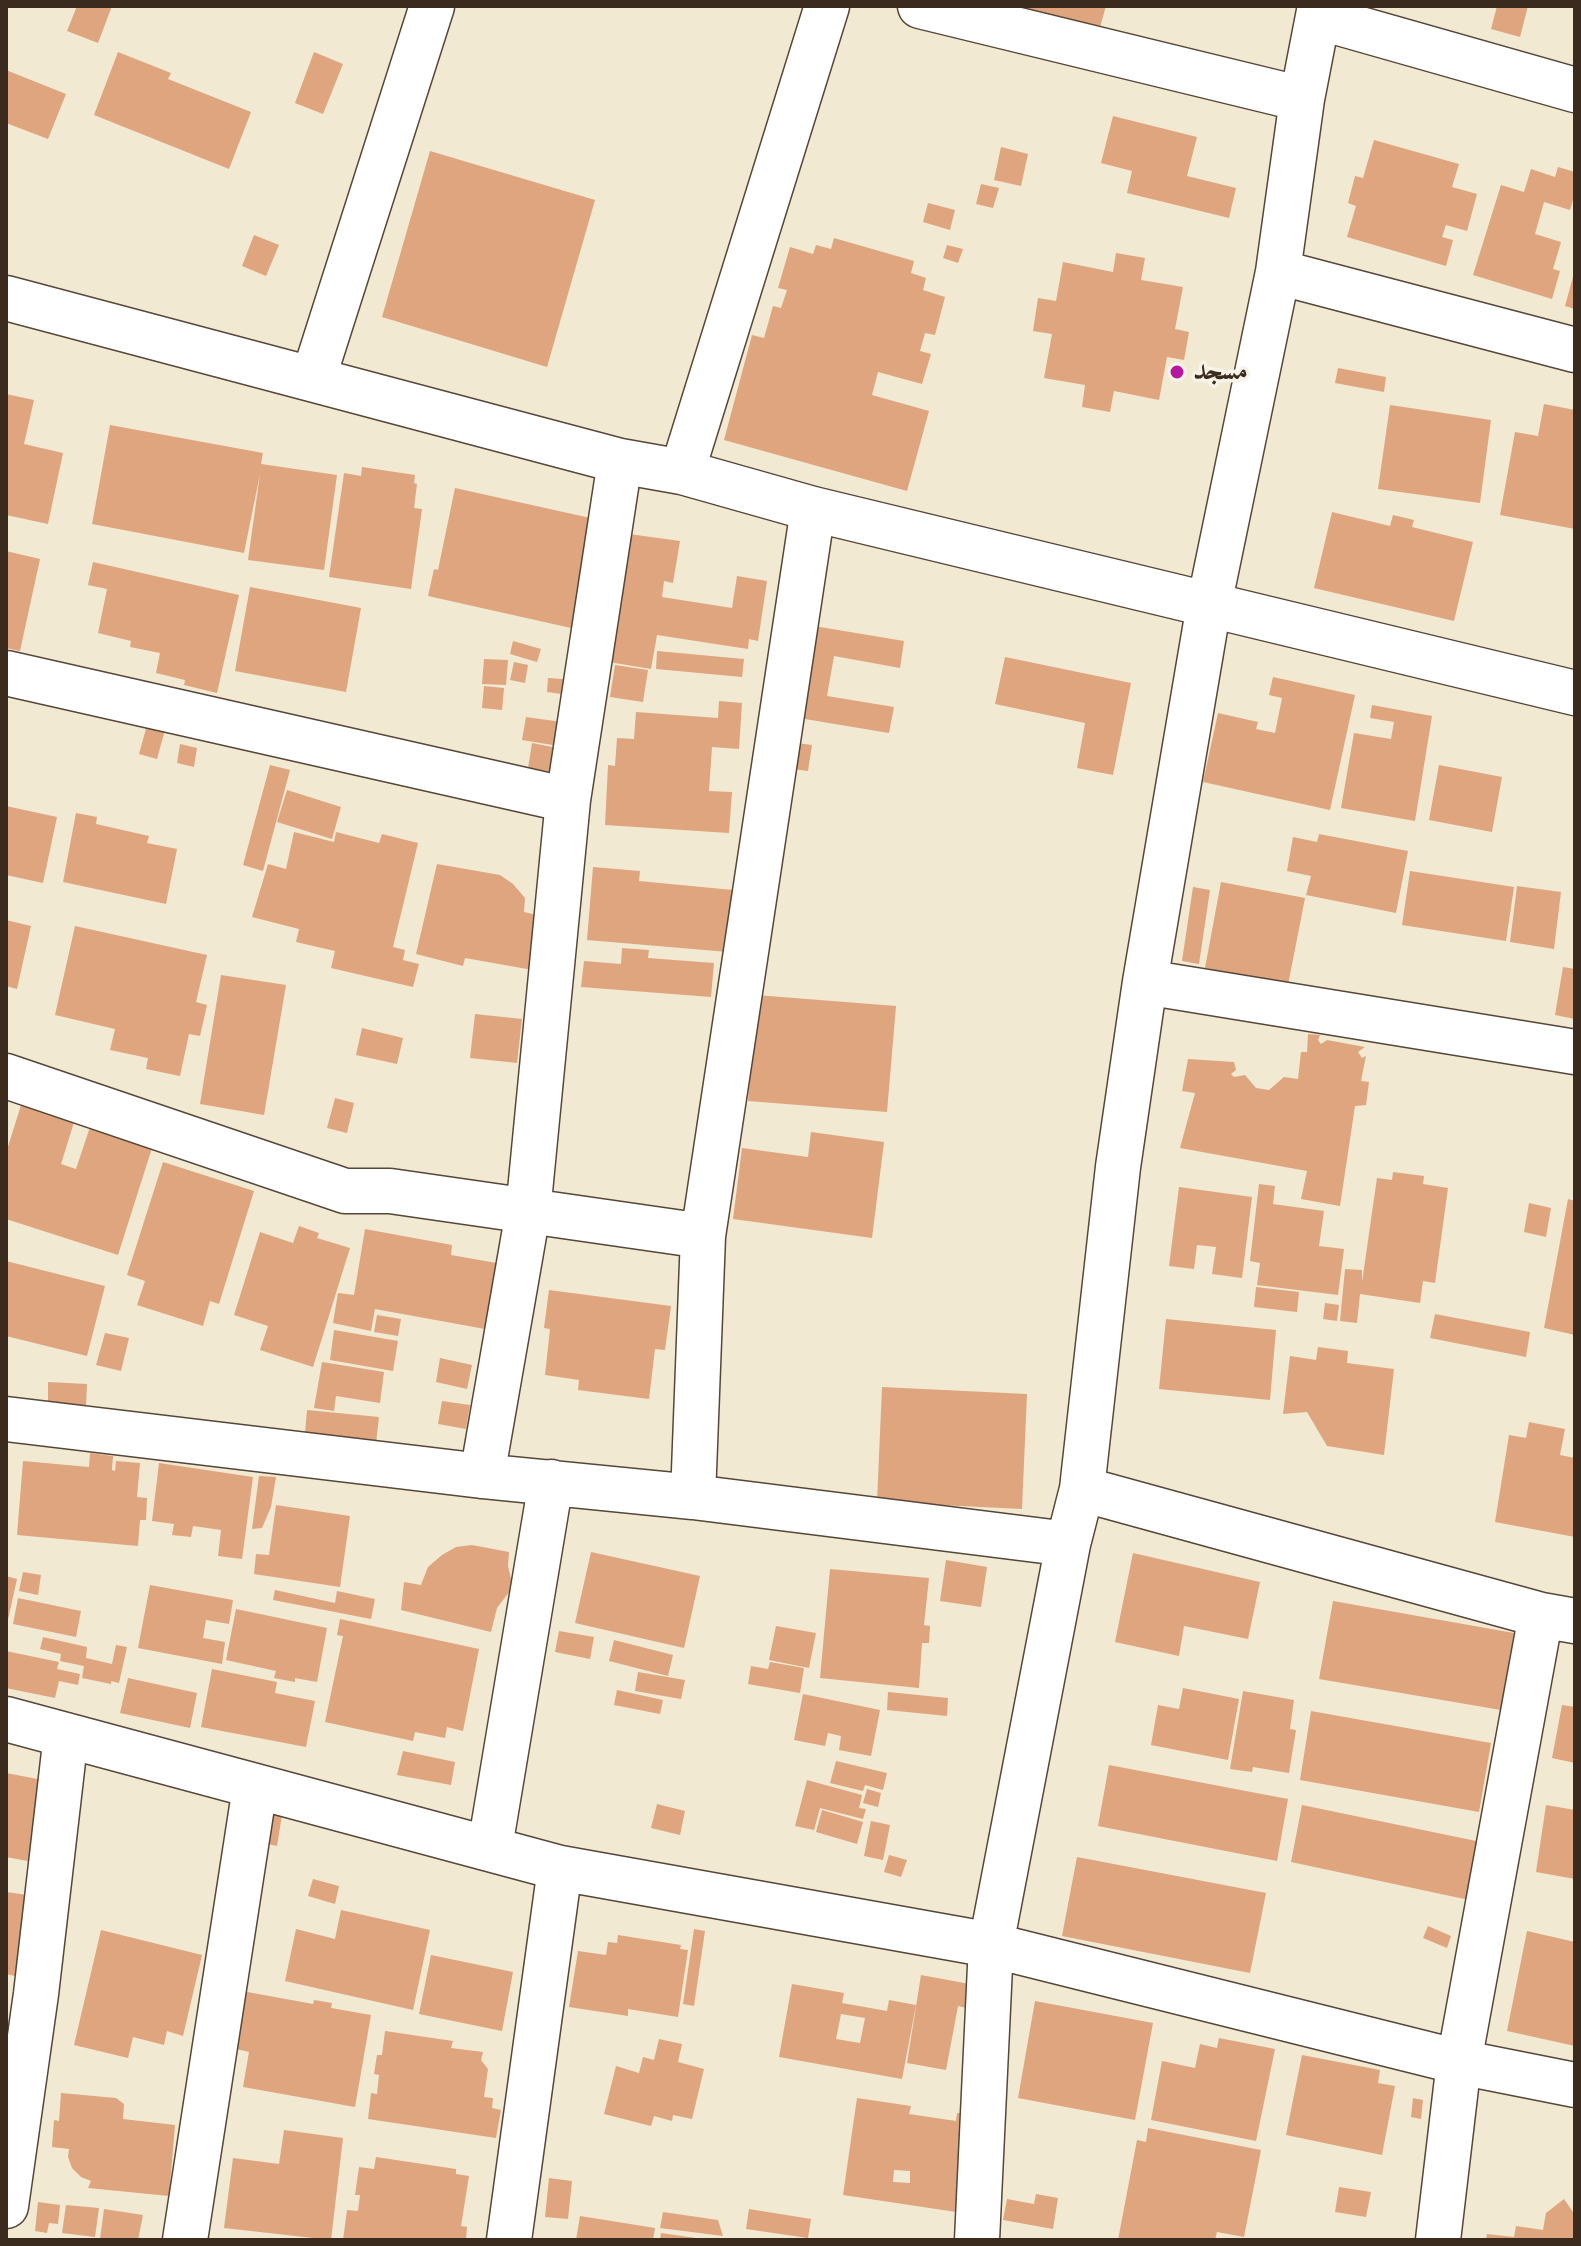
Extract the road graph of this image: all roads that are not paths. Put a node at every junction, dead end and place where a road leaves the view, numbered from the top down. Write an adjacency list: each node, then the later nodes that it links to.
1 (432, 6): 10 (street)
2 (827, 6): 12 (street)
3 (920, 6): 6 (street)
4 (1319, 12): 5 (street); 6 (street)
5 (1575, 90)
6 (1302, 99): 7 (street)
7 (1278, 272): 9 (street); 14 (street)
8 (6, 298): 10 (street)
9 (1575, 350)
10 (313, 379): 11 (street)
11 (620, 461): 12 (street); 17 (street)
12 (682, 472): 13 (street)
13 (813, 509): 14 (street); 22 (street)
14 (1209, 605): 16 (street); 18 (street)
15 (6, 673): 17 (street)
16 (1575, 693)
17 (568, 800): 21 (street)
18 (1145, 982): 19 (street); 26 (street)
19 (1575, 1052)
20 (6, 1076): 21 (street)
21 (528, 1212): 22 (street); 24 (street)
22 (703, 1236): 27 (street)
23 (6, 1419): 24 (street)
24 (482, 1476): 25 (street)
25 (551, 1482): 27 (street); 33 (street)
26 (1082, 1489): 28 (street); 29 (street)
27 (693, 1497): 28 (street)
28 (1068, 1544): 35 (street)
29 (1558, 1618): 37 (street)
30 (6, 1719): 31 (street)
31 (66, 1735): 32 (street); 36 (street)
32 (255, 1787): 33 (street); 40 (street)
33 (490, 1847): 34 (street)
34 (560, 1868): 35 (street); 41 (street)
35 (991, 1945): 37 (street); 42 (street)
36 (21, 1992): 39 (street)
37 (1459, 2062): 38 (street); 43 (street)
38 (1575, 2085)
39 (6, 2206)
40 (185, 2240)
41 (509, 2240)
42 (977, 2240)
43 (1438, 2240)

